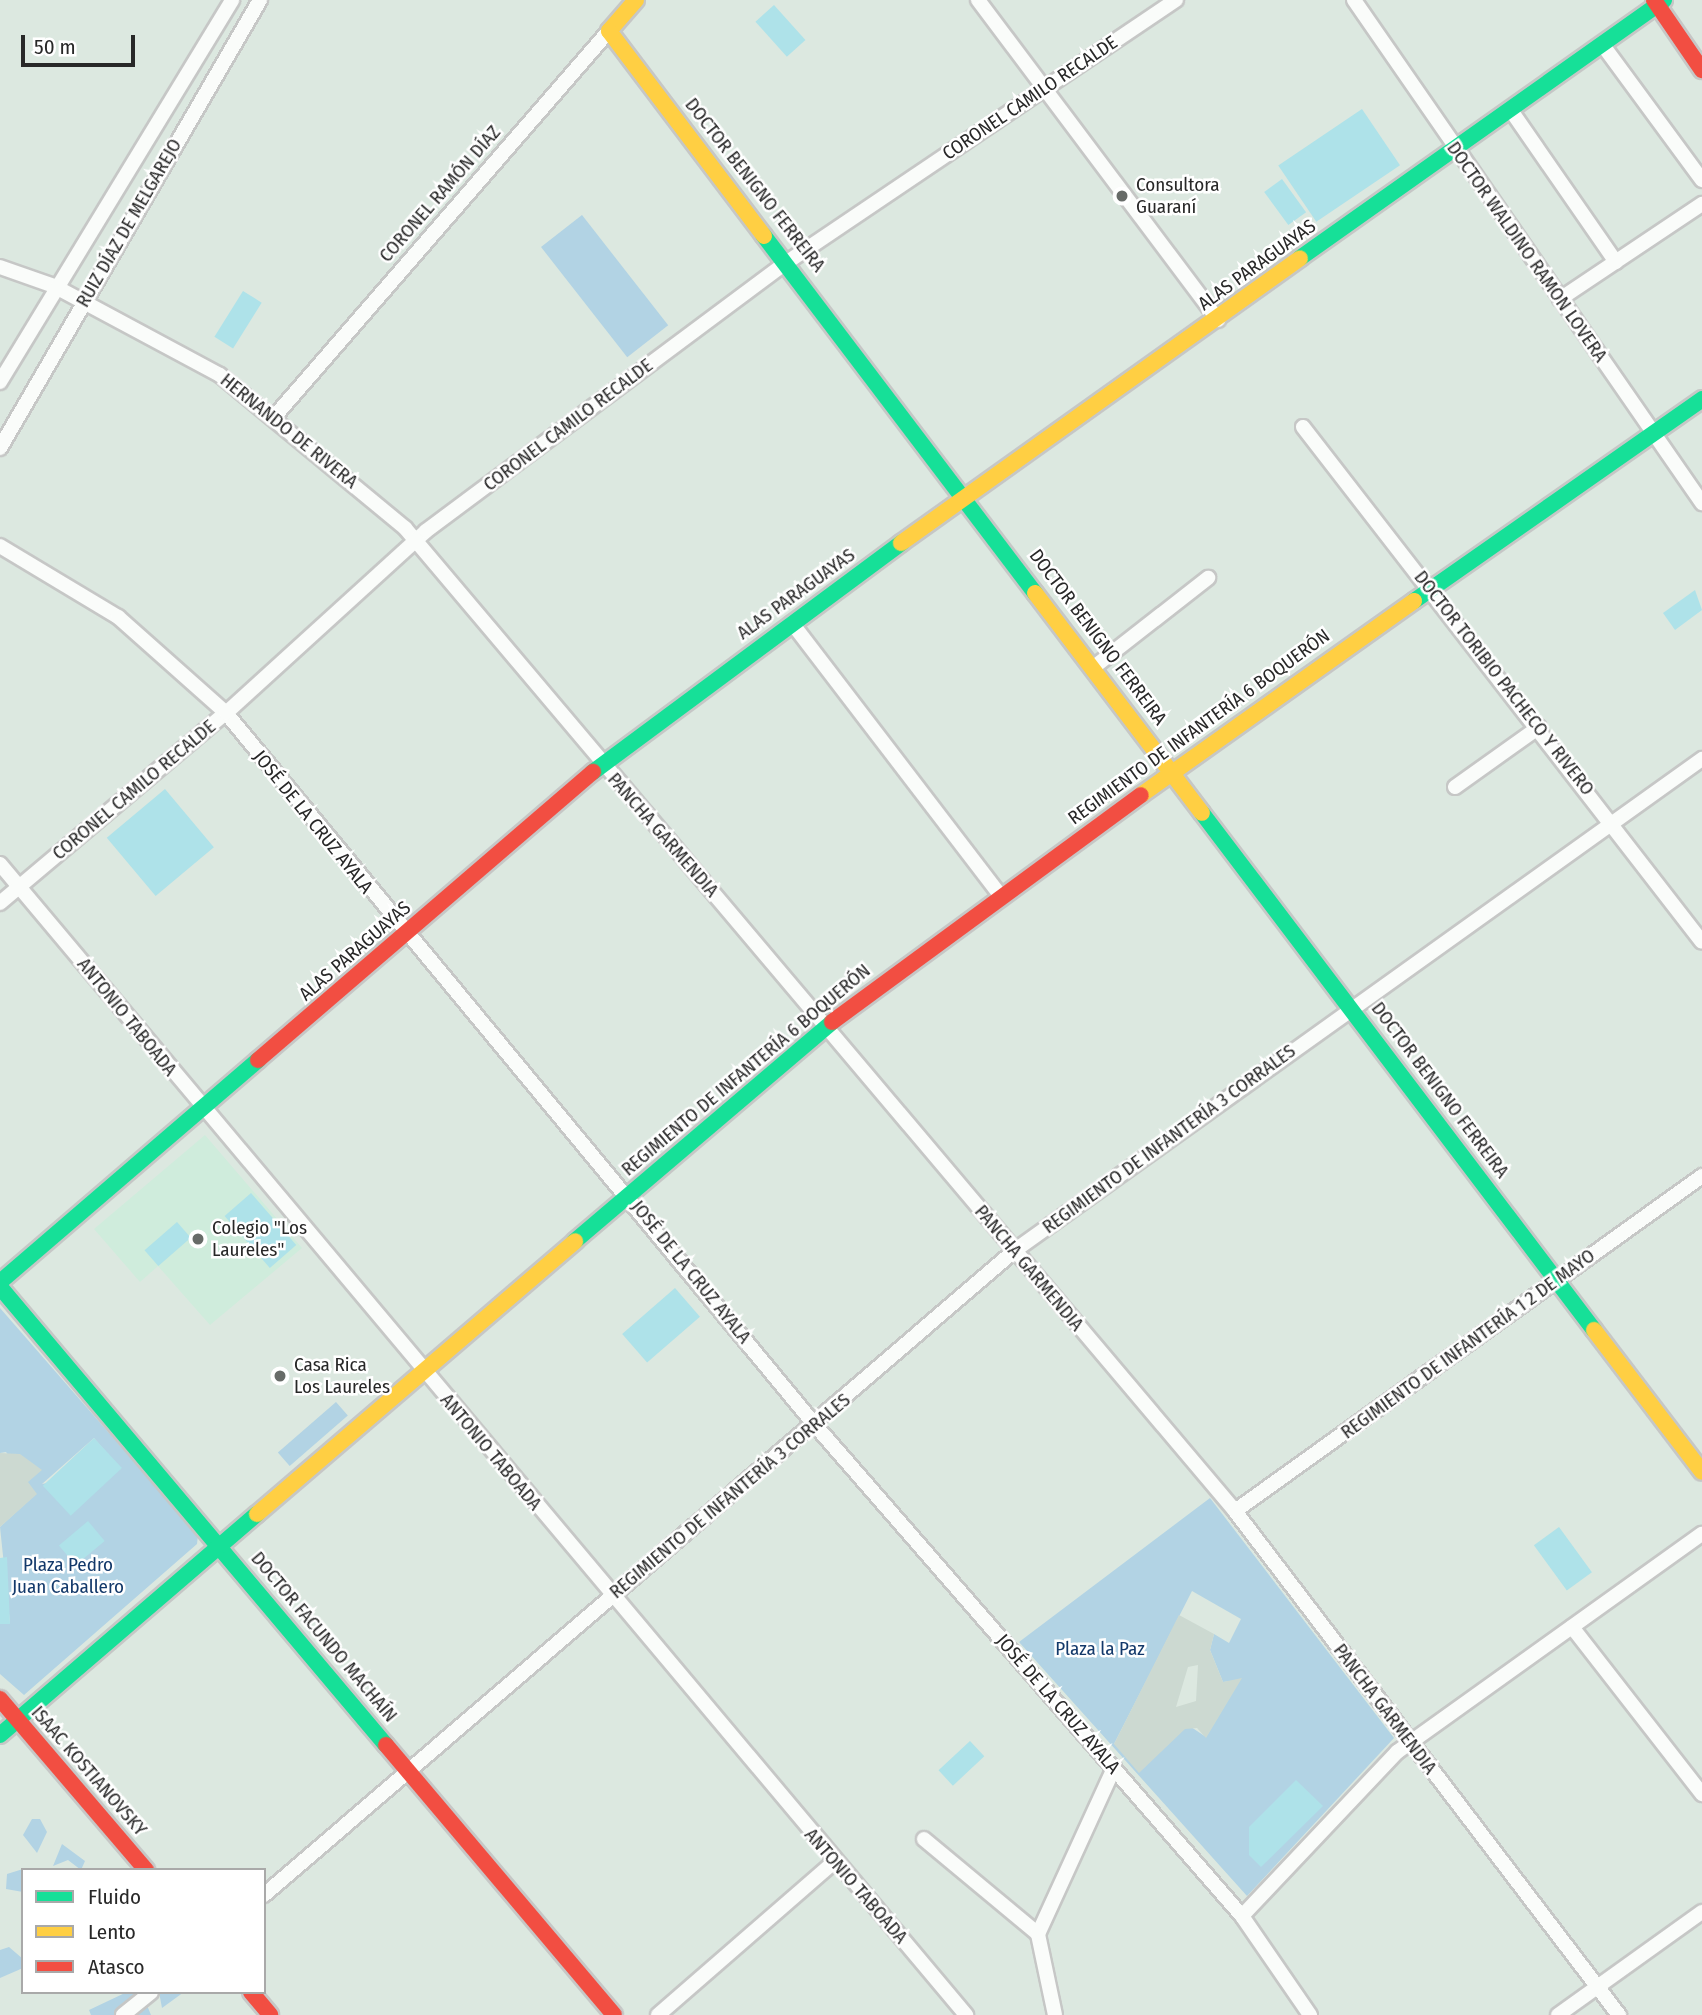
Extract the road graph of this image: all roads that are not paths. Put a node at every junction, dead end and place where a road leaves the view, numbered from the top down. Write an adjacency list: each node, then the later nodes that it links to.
1 (232, 0): 19 (street, RUIZ DÍAZ DE MELGAREJO)
2 (636, 0): 8 (street, CORONEL RAMÓN DÍAZ)
3 (978, 0): 11 (street)
4 (1176, 0): 11 (street, CORONEL CAMILO RECALDE)
5 (1354, 0): 13 (street, DOCTOR WALDINO RAMON LOVERA)
6 (1658, 1): 9 (street, ALAS PARAGUAYAS); 10 (street)
7 (253, 2): 21 (street, RUIZ DÍAZ DE MELGAREJO)
8 (609, 31): 16 (street, DOCTOR BENIGNO FERREIRA); 25 (street, CORONEL RAMÓN DÍAZ)
9 (1602, 44): 12 (street, ALAS PARAGUAYAS); 14 (street)
10 (1702, 70)
11 (1045, 87): 16 (street, CORONEL CAMILO RECALDE); 22 (street)
12 (1510, 109): 13 (street, ALAS PARAGUAYAS); 17 (street)
13 (1455, 149): 20 (street, DOCTOR WALDINO RAMON LOVERA); 22 (street, ALAS PARAGUAYAS)
14 (1702, 180)
15 (1702, 204): 17 (street)
16 (788, 262): 29 (street, DOCTOR BENIGNO FERREIRA); 31 (street, CORONEL CAMILO RECALDE)
17 (1616, 262): 20 (street)
18 (0, 267): 19 (street, HERNANDO DE RIVERA)
19 (54, 286): 21 (street, HERNANDO DE RIVERA); 23 (street, RUIZ DÍAZ DE MELGAREJO)
20 (1560, 299): 27 (street, DOCTOR WALDINO RAMON LOVERA)
21 (83, 301): 25 (street, HERNANDO DE RIVERA); 28 (street, RUIZ DÍAZ DE MELGAREJO)
22 (1218, 320): 29 (street, ALAS PARAGUAYAS)
23 (0, 382)
24 (1702, 399): 27 (street, REGIMIENTO DE INFANTERÍA 6 BOQUERÓN)
25 (275, 416): 31 (street, HERNANDO DE RIVERA)
26 (1303, 427): 34 (street, DOCTOR TORIBIO PACHECO Y RIVERO)
27 (1653, 434): 30 (street, DOCTOR WALDINO RAMON LOVERA); 34 (street, REGIMIENTO DE INFANTERÍA 6 BOQUERÓN)
28 (0, 447)
29 (967, 499): 35 (street, ALAS PARAGUAYAS); 36 (street, DOCTOR BENIGNO FERREIRA)
30 (1702, 503)
31 (415, 539): 37 (street, CORONEL CAMILO RECALDE); 40 (street, PANCHA GARMENDIA)
32 (0, 546): 37 (street, JOSÉ DE LA CRUZ AYALA)
33 (1208, 578): 36 (street)
34 (1431, 588): 38 (street, DOCTOR TORIBIO PACHECO Y RIVERO); 41 (street, REGIMIENTO DE INFANTERÍA 6 BOQUERÓN)
35 (792, 623): 40 (street, ALAS PARAGUAYAS); 46 (street)
36 (1094, 667): 41 (street, DOCTOR BENIGNO FERREIRA)
37 (226, 713): 45 (street, CORONEL CAMILO RECALDE); 48 (street, JOSÉ DE LA CRUZ AYALA)
38 (1539, 727): 42 (street); 43 (street, DOCTOR TORIBIO PACHECO Y RIVERO)
39 (1702, 759): 43 (street, REGIMIENTO DE INFANTERÍA 3 CORRALES)
40 (602, 764): 48 (street, ALAS PARAGUAYAS); 51 (street, PANCHA GARMENDIA)
41 (1172, 771): 46 (street, REGIMIENTO DE INFANTERÍA 6 BOQUERÓN); 50 (street, DOCTOR BENIGNO FERREIRA)
42 (1455, 787)
43 (1611, 820): 49 (street, DOCTOR TORIBIO PACHECO Y RIVERO); 50 (street, REGIMIENTO DE INFANTERÍA 3 CORRALES)
44 (0, 864): 45 (street, ANTONIO TABOADA)
45 (21, 884): 47 (street, CORONEL CAMILO RECALDE); 52 (street, ANTONIO TABOADA)
46 (1001, 896): 51 (street, REGIMIENTO DE INFANTERÍA 6 BOQUERÓN)
47 (0, 903)
48 (406, 935): 52 (street, ALAS PARAGUAYAS); 54 (street, JOSÉ DE LA CRUZ AYALA)
49 (1702, 942)
50 (1351, 1007): 55 (street, REGIMIENTO DE INFANTERÍA 3 CORRALES); 56 (street, DOCTOR BENIGNO FERREIRA)
51 (828, 1025): 54 (street, REGIMIENTO DE INFANTERÍA 6 BOQUERÓN); 55 (street, PANCHA GARMENDIA)
52 (201, 1110): 57 (street, ALAS PARAGUAYAS); 58 (street, ANTONIO TABOADA)
53 (1702, 1176): 56 (street, REGIMIENTO DE INFANTERÍA 1 2 DE MAYO)
54 (627, 1195): 58 (street, REGIMIENTO DE INFANTERÍA 6 BOQUERÓN); 59 (street, JOSÉ DE LA CRUZ AYALA)
55 (1014, 1251): 59 (street, REGIMIENTO DE INFANTERÍA 3 CORRALES); 61 (street, PANCHA GARMENDIA)
56 (1557, 1280): 60 (street, DOCTOR BENIGNO FERREIRA); 61 (street, REGIMIENTO DE INFANTERÍA 1 2 DE MAYO)
57 (0, 1284): 63 (street, DOCTOR FACUNDO MACHAÍN)
58 (424, 1372): 63 (street, REGIMIENTO DE INFANTERÍA 6 BOQUERÓN); 64 (street, ANTONIO TABOADA)
59 (815, 1425): 64 (street, REGIMIENTO DE INFANTERÍA 3 CORRALES); 70 (street, JOSÉ DE LA CRUZ AYALA)
60 (1702, 1472)
61 (1234, 1511): 69 (street, PANCHA GARMENDIA)
62 (1702, 1534): 65 (street)
63 (221, 1545): 67 (street, REGIMIENTO DE INFANTERÍA 6 BOQUERÓN); 71 (street, DOCTOR FACUNDO MACHAÍN)
64 (611, 1597): 71 (street, REGIMIENTO DE INFANTERÍA 3 CORRALES); 74 (street, ANTONIO TABOADA)
65 (1572, 1627): 69 (street); 72 (street)
66 (0, 1699): 67 (street, ISAAC KOSTIANOVSKY)
67 (18, 1720): 68 (street, REGIMIENTO DE INFANTERÍA 6 BOQUERÓN); 75 (street, ISAAC KOSTIANOVSKY)
68 (0, 1735)
69 (1410, 1742): 78 (street); 80 (street, PANCHA GARMENDIA)
70 (1114, 1768): 78 (street, JOSÉ DE LA CRUZ AYALA); 79 (street)
71 (407, 1770): 76 (street, REGIMIENTO DE INFANTERÍA 3 CORRALES); 85 (street, DOCTOR FACUNDO MACHAÍN)
72 (1702, 1794)
73 (923, 1839): 79 (street)
74 (835, 1862): 86 (street); 87 (street, ANTONIO TABOADA)
75 (144, 1868)
76 (266, 1893)
77 (1702, 1912): 80 (street)
78 (1242, 1916): 89 (street, JOSÉ DE LA CRUZ AYALA)
79 (1038, 1934): 88 (street)
80 (1599, 1989): 90 (street); 91 (street, PANCHA GARMENDIA)
81 (149, 1994): 83 (street)
82 (253, 1994): 84 (street)
83 (123, 2015)
84 (270, 2015)
85 (614, 2015)
86 (658, 2015)
87 (966, 2015)
88 (1055, 2015)
89 (1310, 2015)
90 (1558, 2015)
91 (1619, 2015)

